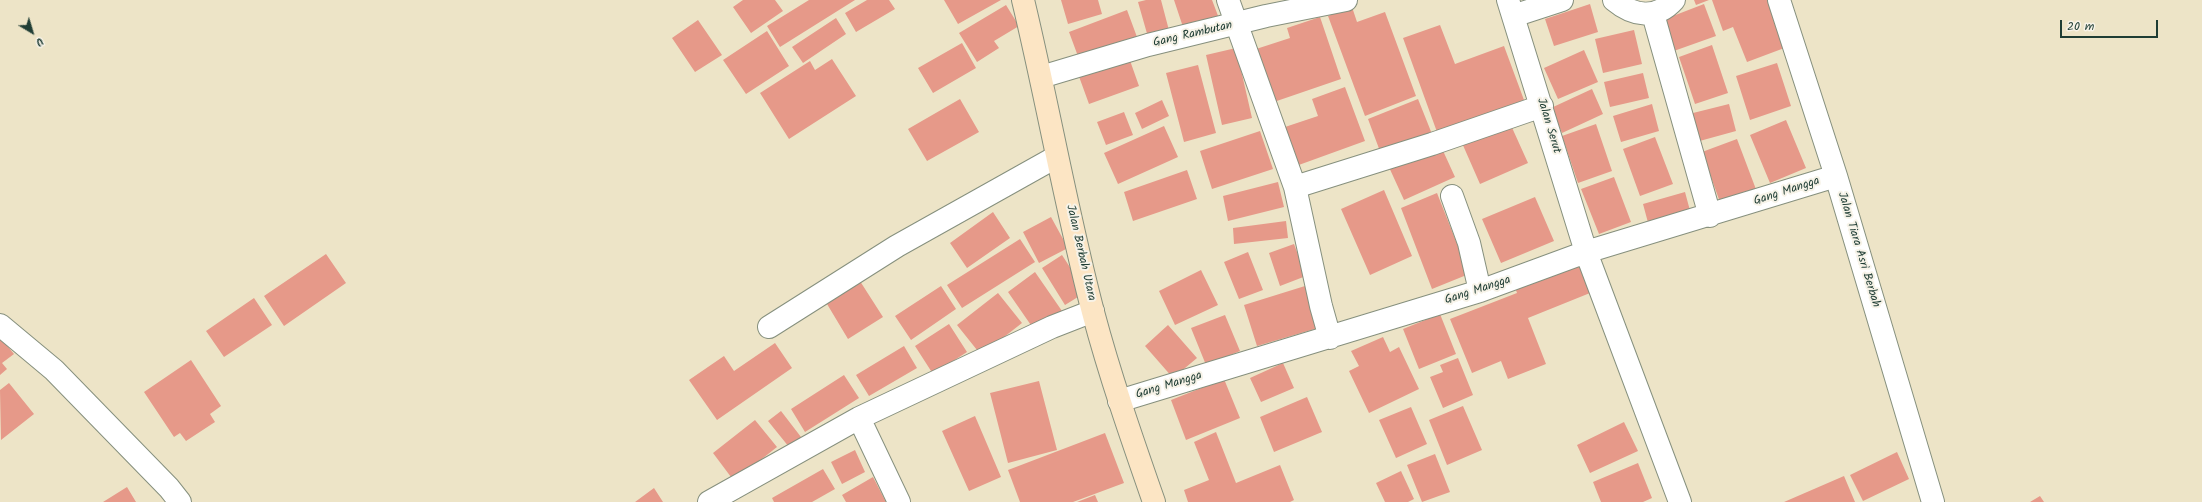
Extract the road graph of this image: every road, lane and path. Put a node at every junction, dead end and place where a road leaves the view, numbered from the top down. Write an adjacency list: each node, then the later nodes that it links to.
1 (1023, 0): 11 (main road, Jalan Berbah Utara)
2 (1228, 0): 10 (street)
3 (1346, 0): 10 (street, Gang Rambutan)
4 (1562, 0): 8 (street)
5 (1614, 0): 9 (street)
6 (1674, 0): 9 (street)
7 (1779, 0): 14 (street, Jalan Tiara Asri Berbah)
8 (1508, 4): 12 (street, Jalan Serut)
9 (1653, 14): 17 (street)
10 (1237, 24): 11 (street, Gang Rambutan); 15 (street)
11 (1042, 76): 13 (main road, Jalan Berbah Utara)
12 (1542, 106): 15 (street); 18 (street, Jalan Serut)
13 (1056, 157): 20 (main road, Jalan Berbah Utara); 22 (street)
14 (1836, 176): 17 (street, Gang Mangga); 31 (street, Jalan Tiara Asri Berbah)
15 (1295, 187): 23 (street)
16 (1452, 196): 19 (street)
17 (1710, 216): 18 (street, Gang Mangga)
18 (1586, 252): 19 (street, Gang Mangga); 30 (street, Jalan Serut)
19 (1480, 291): 23 (street, Gang Mangga)
20 (1093, 311): 24 (main road, Jalan Berbah Utara); 25 (street)
21 (0, 325): 26 (street)
22 (769, 327)
23 (1330, 338): 24 (street, Gang Mangga)
24 (1119, 401): 29 (main road, Jalan Berbah Utara)
25 (859, 418): 27 (street); 28 (street)
26 (180, 502)
27 (710, 502)
28 (899, 502)
29 (1154, 502)
30 (1680, 502)
31 (1933, 502)

